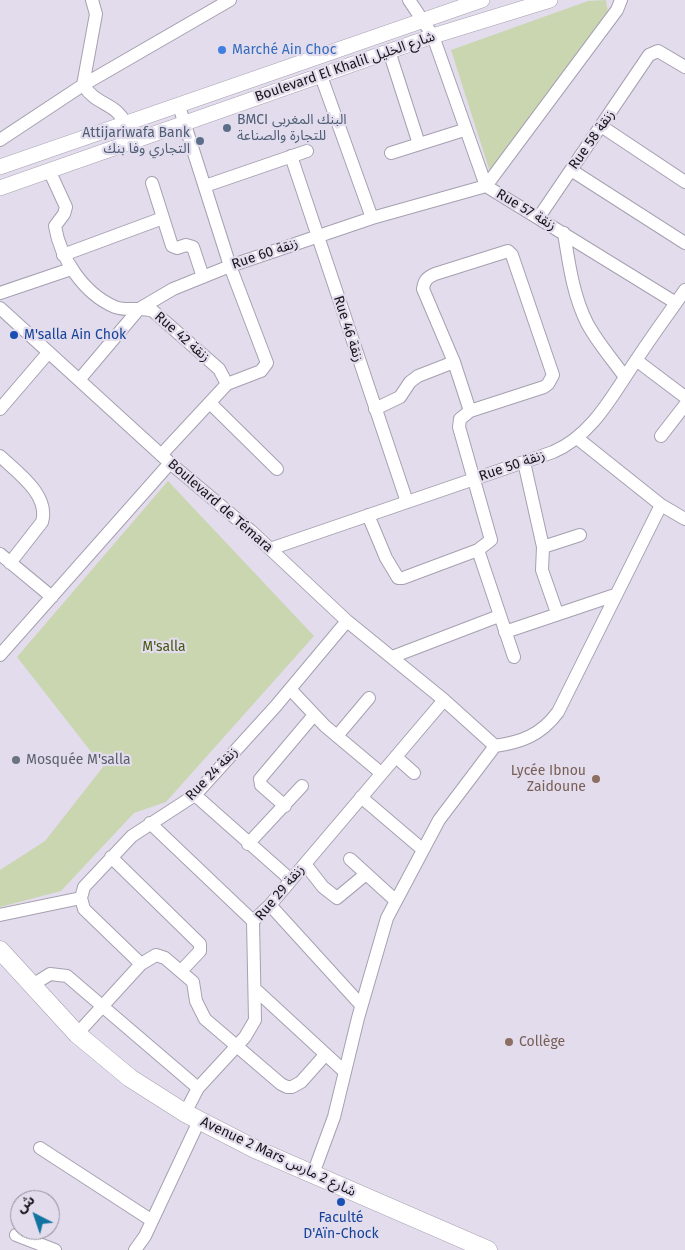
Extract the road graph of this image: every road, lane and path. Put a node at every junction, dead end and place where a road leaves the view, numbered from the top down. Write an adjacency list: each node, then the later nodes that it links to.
1 (92, 0): 12 (street)
2 (230, 0): 12 (street)
3 (409, 0): 7 (street, Rue 57 زنقة)
4 (482, 0): 7 (street, Boulevard El Khalil شارع الخليل)
5 (550, 0): 8 (street, Boulevard El Khalil شارع الخليل)
6 (621, 0): 29 (street)
7 (423, 21): 8 (street, Rue 57 زنقة); 13 (street, Boulevard El Khalil شارع الخليل)
8 (433, 36): 9 (street, Boulevard El Khalil شارع الخليل); 17 (street, Rue 57 زنقة)
9 (389, 51): 11 (street, Boulevard El Khalil شارع الخليل); 19 (street)
10 (685, 67): 16 (street, Rue 58 زنقة)
11 (321, 76): 14 (street, Boulevard El Khalil شارع الخليل); 33 (street)
12 (83, 85): 15 (street); 18 (street)
13 (178, 106): 14 (street); 15 (street, Boulevard El Khalil شارع الخليل)
14 (185, 123): 24 (street, Boulevard El Khalil شارع الخليل); 28 (street)
15 (126, 124): 23 (street, Boulevard El Khalil شارع الخليل)
16 (601, 126): 25 (street, Rue 58 زنقة); 26 (street)
17 (464, 130): 19 (street); 29 (street, Rue 57 زنقة)
18 (0, 140)
19 (419, 144): 21 (street)
20 (307, 151): 22 (street)
21 (391, 153)
22 (291, 156): 28 (street); 35 (street, Rue 46 زنقة)
23 (0, 167)
24 (49, 170): 30 (street, Boulevard El Khalil شارع الخليل); 37 (street, Rue 42 زنقة)
25 (571, 170): 31 (street, Rue 58 زنقة); 36 (street)
26 (685, 182)
27 (152, 183): 32 (street)
28 (205, 186): 38 (street)
29 (486, 186): 31 (street, Rue 57 زنقة); 33 (street, Rue 60 زنقة)
30 (0, 188)
31 (539, 217): 34 (street, Rue 57 زنقة)
32 (162, 218): 37 (street); 40 (street)
33 (372, 218): 35 (street, Rue 60 زنقة)
34 (564, 233): 43 (street, Rue 57 زنقة); 49 (street)
35 (318, 236): 38 (street, Rue 60 زنقة); 56 (street, Rue 46 زنقة)
36 (685, 243)
37 (63, 255): 39 (street, Rue 42 زنقة)
38 (230, 266): 40 (street, Rue 60 زنقة); 51 (street)
39 (71, 268): 42 (street); 45 (street, Rue 42 زنقة)
40 (203, 277): 45 (street, Rue 60 زنقة)
41 (685, 290): 43 (street, Rue 50 زنقة)
42 (0, 293)
43 (676, 303): 47 (street, Rue 50 زنقة)
44 (0, 308): 46 (street, Boulevard de Témara)
45 (139, 309): 50 (street, Rue 60 زنقة); 51 (street, Rue 42 زنقة)
46 (48, 353): 50 (street, Boulevard de Témara); 55 (street)
47 (636, 360): 49 (street, Rue 50 زنقة); 52 (street)
48 (454, 362): 56 (street); 57 (street); 57 (street)
49 (625, 377): 59 (street, Rue 50 زنقة)
50 (79, 380): 61 (street, Boulevard de Témara)
51 (227, 384): 53 (street)
52 (685, 397)
53 (210, 403): 61 (street); 63 (street)
54 (685, 405): 58 (street)
55 (0, 409)
56 (374, 409): 65 (street, Rue 46 زنقة)
57 (470, 411): 64 (street)
58 (661, 436)
59 (577, 438): 62 (street, Rue 50 زنقة); 66 (street)
60 (0, 456): 73 (street)
61 (165, 459): 71 (street, Boulevard de Témara); 75 (street)
62 (524, 462): 64 (street, Rue 50 زنقة); 70 (street)
63 (277, 469)
64 (475, 479): 65 (street, Rue 50 زنقة); 72 (street)
65 (407, 502): 67 (street, Rue 50 زنقة)
66 (661, 505): 68 (street); 74 (street)
67 (368, 515): 71 (street, Rue 50 زنقة); 72 (street)
68 (685, 519)
69 (580, 535): 70 (street)
70 (542, 547): 76 (street)
71 (270, 549): 78 (street, Boulevard de Témara)
72 (478, 550): 77 (street)
73 (5, 558): 75 (street)
74 (615, 595): 76 (street); 88 (street)
75 (52, 597): 80 (street)
76 (557, 613): 79 (street)
77 (499, 616): 79 (street); 81 (street)
78 (347, 621): 81 (street, Boulevard de Témara); 83 (street, Rue 24 زنقة)
79 (505, 632): 82 (street)
80 (0, 655)
81 (392, 657): 85 (street, Boulevard de Témara)
82 (514, 657)
83 (290, 689): 86 (street); 93 (street, Rue 24 زنقة)
84 (369, 698): 87 (street)
85 (444, 700): 88 (street, Boulevard de Témara); 89 (street, Rue 29 زنقة)
86 (314, 715): 87 (street); 95 (street)
87 (337, 736): 91 (street)
88 (495, 746): 98 (street)
89 (396, 756): 90 (street); 91 (street, Rue 29 زنقة)
90 (414, 772)
91 (381, 773): 94 (street, Rue 29 زنقة)
92 (302, 786): 95 (street)
93 (195, 795): 96 (street, Rue 24 زنقة); 97 (street)
94 (361, 797): 98 (street); 101 (street, Rue 29 زنقة)
95 (285, 806): 97 (street)
96 (150, 823): 99 (street, Rue 24 زنقة); 108 (street)
97 (248, 844): 103 (street)
98 (422, 850): 105 (street)
99 (111, 857): 104 (street, Rue 24 زنقة); 111 (street)
100 (350, 859): 102 (street)
101 (305, 864): 102 (street); 103 (street, Rue 29 زنقة)
102 (366, 874): 105 (street)
103 (291, 880): 106 (street, Rue 29 زنقة)
104 (81, 898): 107 (street); 110 (street)
105 (395, 900): 114 (street)
106 (270, 905): 108 (street, Rue 29 زنقة); 114 (street)
107 (0, 915)
108 (254, 921): 113 (street, Rue 29 زنقة)
109 (0, 950): 112 (main road, Avenue 2 Mars شارع 2 مارس)
110 (141, 964): 111 (street); 115 (street)
111 (181, 972): 117 (street)
112 (31, 986): 115 (street); 116 (main road, Avenue 2 Mars شارع 2 مارس)
113 (256, 990): 117 (street, Rue 29 زنقة); 118 (street)
114 (361, 1005): 119 (street)
115 (104, 1006): 116 (street); 120 (street)
116 (77, 1034): 121 (main road, Avenue 2 Mars شارع 2 مارس)
117 (236, 1047): 118 (street); 120 (street, Rue 29 زنقة)
118 (325, 1055): 119 (street)
119 (346, 1072): 123 (street)
120 (198, 1088): 121 (street, Rue 29 زنقة)
121 (192, 1117): 123 (main road, Avenue 2 Mars شارع 2 مارس); 124 (street, Rue 29 زنقة)
122 (40, 1148): 124 (street)
123 (313, 1174): 128 (main road, Avenue 2 Mars شارع 2 مارس)
124 (150, 1220): 127 (street, Rue 29 زنقة)
125 (29, 1240): 126 (street)
126 (55, 1250)
127 (135, 1250)
128 (488, 1250)

